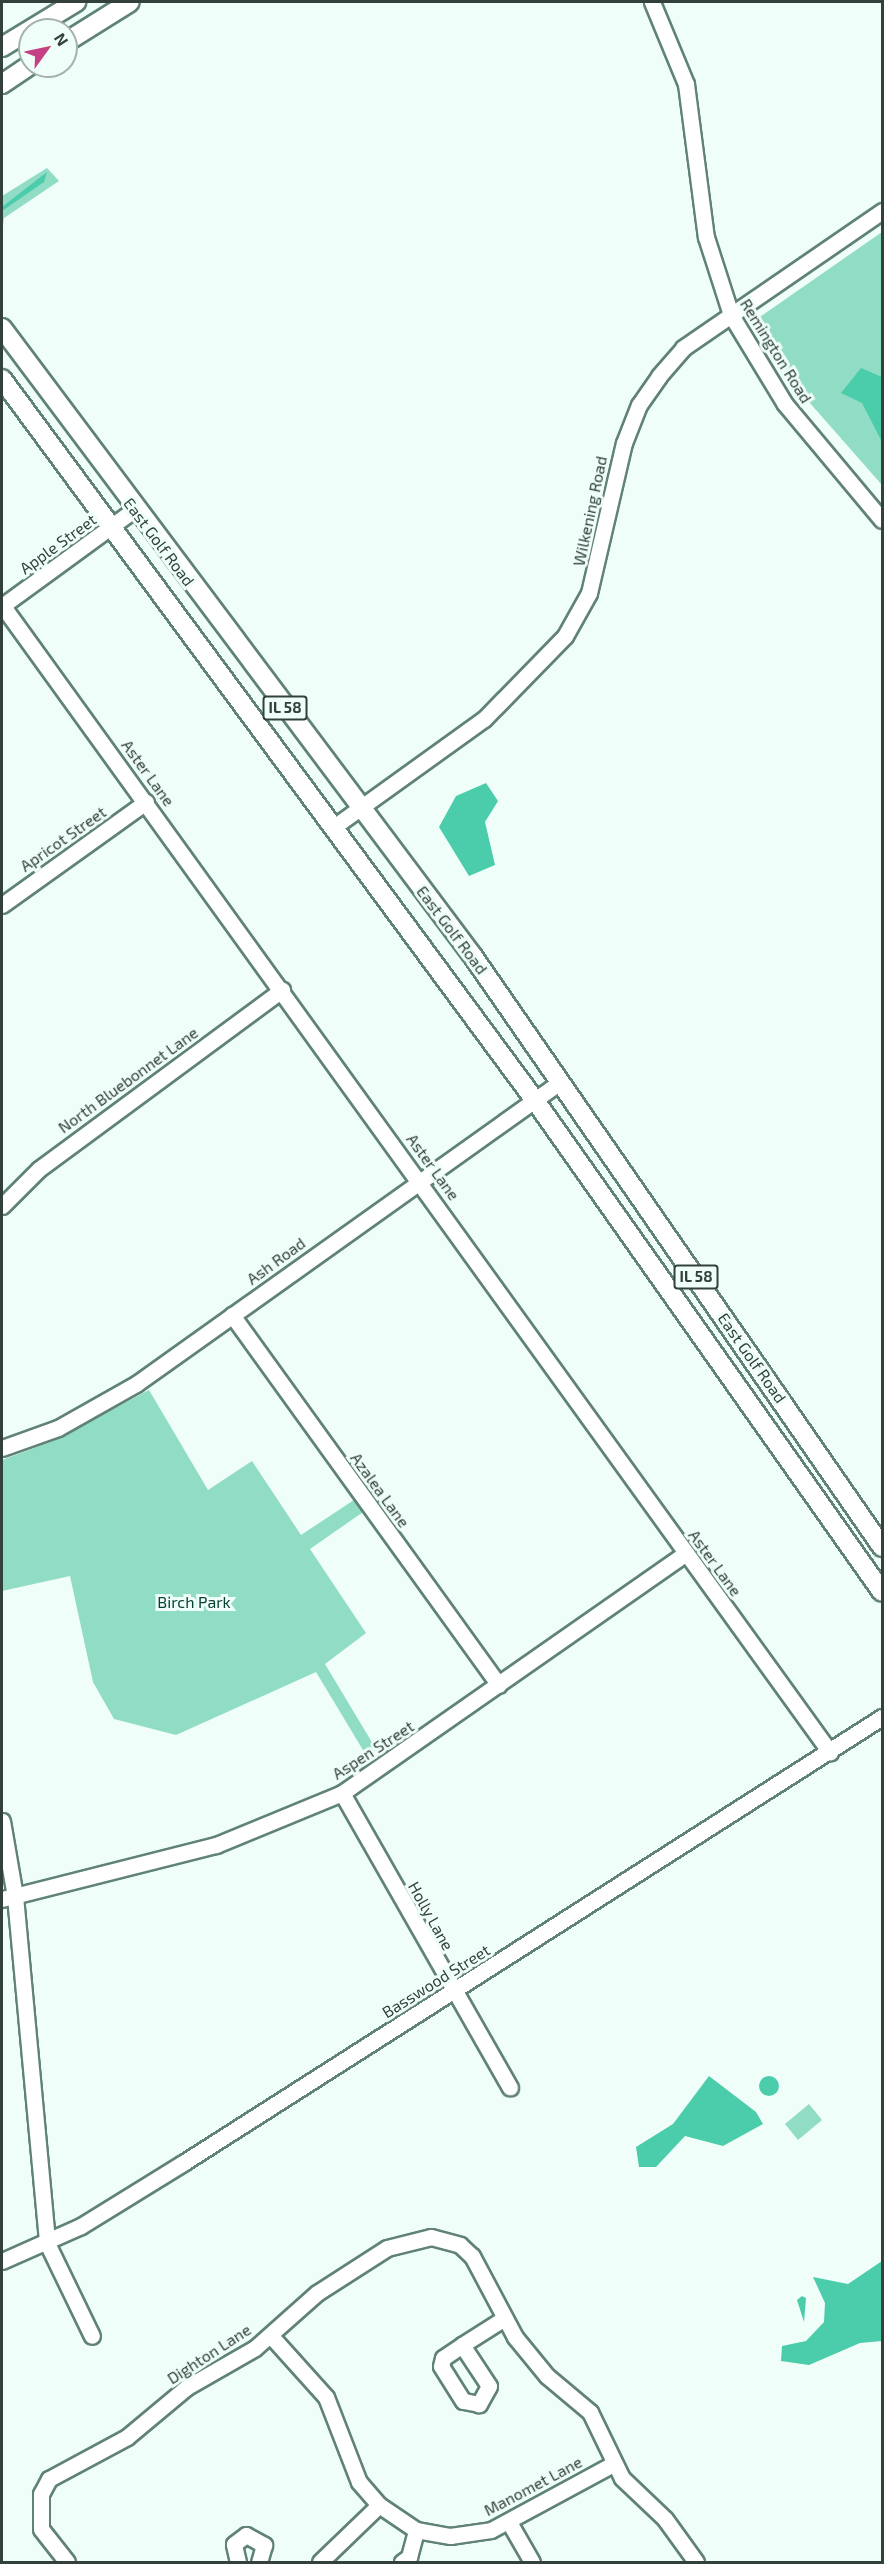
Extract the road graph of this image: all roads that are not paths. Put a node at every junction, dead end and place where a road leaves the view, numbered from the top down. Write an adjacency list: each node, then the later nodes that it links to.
1 (76, 2): 5 (main road)
2 (130, 2): 4 (main road)
3 (652, 2): 9 (street, Remington Road)
4 (78, 34)
5 (2, 47)
6 (18, 73): 7 (main road)
7 (2, 84)
8 (882, 211): 9 (street, Wilkening Road)
9 (730, 315): 13 (street, Remington Road); 17 (street, Wilkening Road)
10 (2, 328): 12 (main road, East Golf Road / IL 58)
11 (2, 379): 14 (main road, East Golf Road / IL 58)
12 (135, 510): 14 (street, Apple Street); 17 (main road, East Golf Road / IL 58)
13 (882, 520)
14 (109, 529): 15 (street, Apple Street); 18 (main road, East Golf Road / IL 58)
15 (2, 606): 16 (street, Aster Lane)
16 (146, 802): 19 (street, Apricot Street); 20 (street, Aster Lane)
17 (359, 808): 18 (street, Wilkening Road); 21 (main road, East Golf Road / IL 58)
18 (335, 826): 22 (main road, East Golf Road / IL 58)
19 (2, 905)
20 (282, 990): 23 (street, Aster Lane); 24 (street, North Bluebonnet Lane)
21 (560, 1082): 22 (street, Ash Road); 27 (main road, East Golf Road / IL 58)
22 (534, 1099): 23 (street, Ash Road); 29 (main road, East Golf Road / IL 58)
23 (419, 1179): 25 (street, Ash Road); 28 (street, Aster Lane)
24 (2, 1206)
25 (232, 1315): 26 (street, Ash Road); 30 (street, Azalea Lane)
26 (2, 1448)
27 (882, 1547)
28 (686, 1553): 30 (street, Aspen Street); 32 (street, Aster Lane)
29 (882, 1592)
30 (499, 1685): 33 (street, Aspen Street)
31 (882, 1717): 32 (street, Basswood Street)
32 (831, 1752): 36 (street, Basswood Street)
33 (342, 1793): 35 (street, Aspen Street); 36 (street, Holly Lane)
34 (2, 1821): 35 (street)
35 (8, 1897): 38 (street)
36 (452, 1992): 37 (street, Holly Lane); 38 (street, Basswood Street)
37 (510, 2086)
38 (47, 2243): 39 (street, Basswood Street); 41 (street)
39 (2, 2261)
40 (502, 2319): 42 (street, Dighton Lane); 43 (street); 44 (street, Dighton Lane)
41 (92, 2336)
42 (271, 2336): 45 (street, Manomet Lane); 49 (street, Dighton Lane)
43 (462, 2345)
44 (613, 2464): 46 (street, Manomet Lane); 54 (street, Dighton Lane)
45 (379, 2505): 47 (street, Manomet Lane); 52 (street)
46 (509, 2522): 47 (street, Manomet Lane); 53 (street)
47 (416, 2530): 48 (street)
48 (409, 2561)
49 (67, 2562)
50 (238, 2562): 51 (street)
51 (259, 2562)
52 (320, 2562)
53 (532, 2562)
54 (696, 2562)

